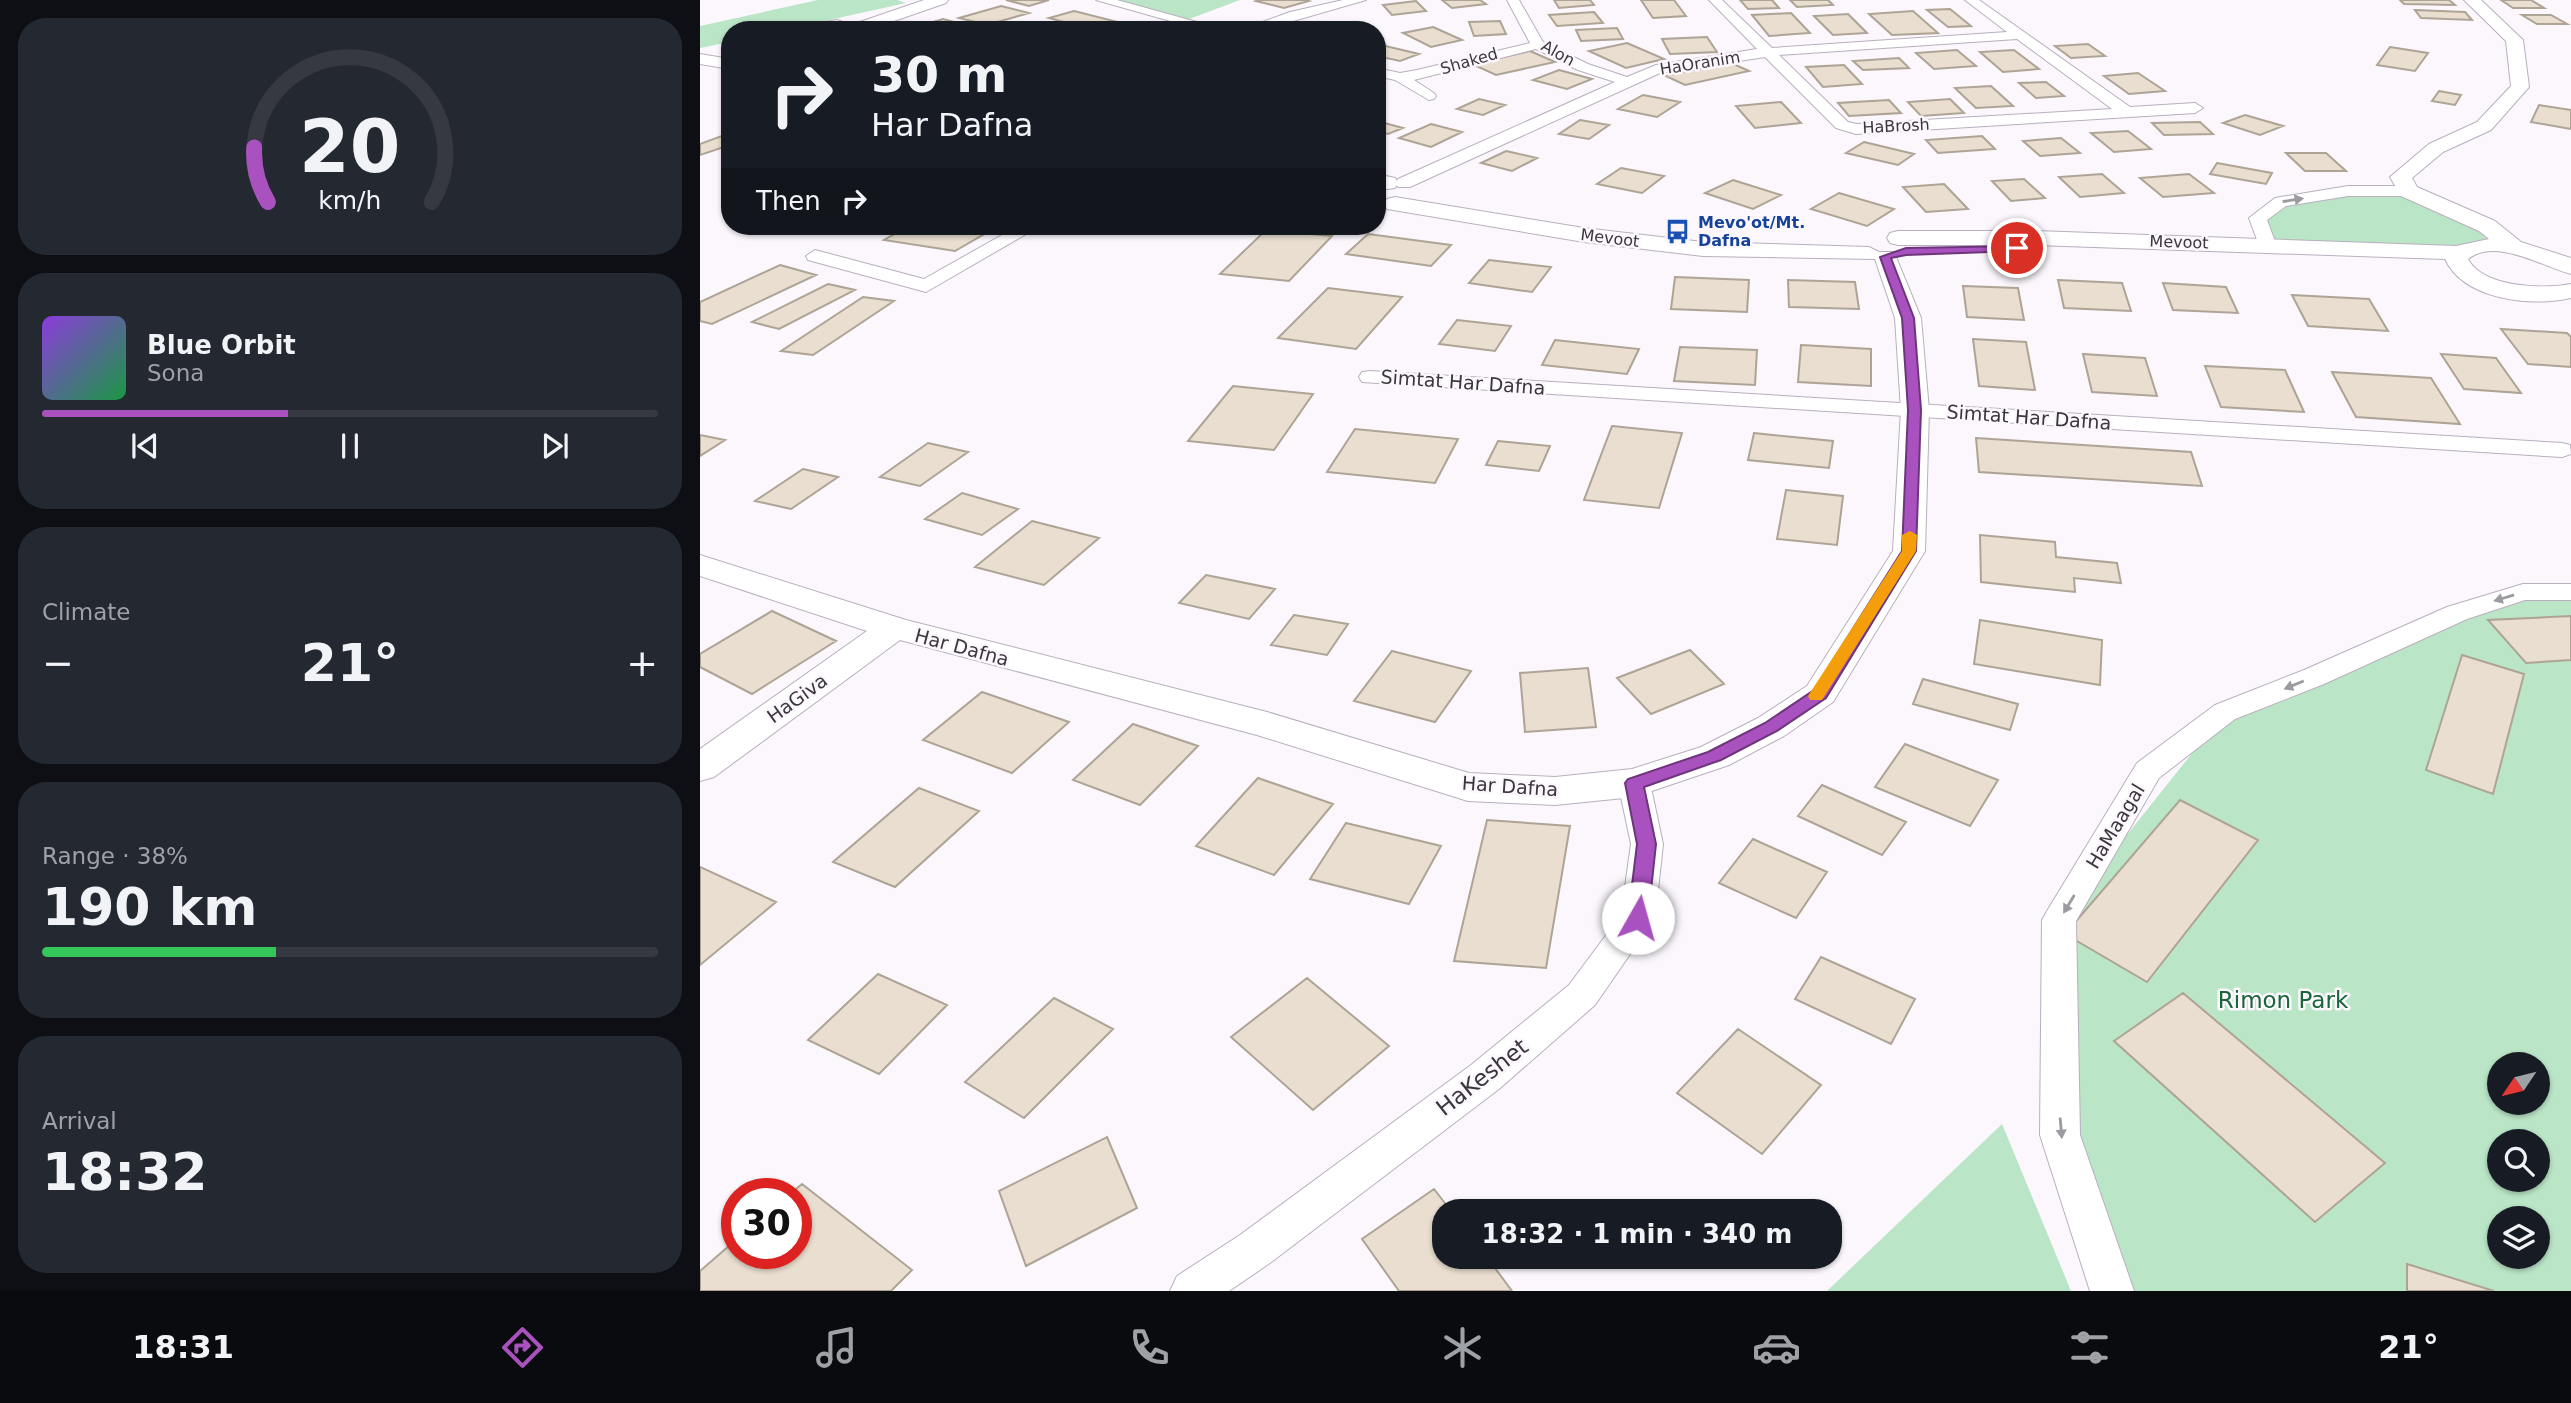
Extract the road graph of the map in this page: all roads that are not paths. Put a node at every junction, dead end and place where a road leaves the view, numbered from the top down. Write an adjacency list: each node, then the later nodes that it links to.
1 (940, 0): 8 (street)
2 (1102, 0): 9 (street)
3 (1360, 0): 10 (street)
4 (1513, 0): 12 (street, Alon)
5 (1715, 0): 13 (street, HaBrosh)
6 (1971, 0): 11 (street)
7 (2472, 0): 21 (street)
8 (872, 21)
9 (1184, 21)
10 (1276, 21)
11 (2020, 35): 13 (street, HaOranim); 19 (street)
12 (1538, 45): 15 (street, Shaked); 16 (street, Alon)
13 (1769, 53): 16 (street, HaOranim); 19 (street, HaBrosh)
14 (1386, 74): 15 (street)
15 (1400, 77): 17 (street)
16 (1625, 80): 20 (street, HaOranim)
17 (1429, 96)
18 (2195, 108): 19 (street, HaBrosh)
19 (2128, 113)
20 (1391, 190): 25 (street, Mevoot)
21 (2409, 191): 23 (street, one-way to 21); 24 (street)
22 (1015, 235): 26 (street)
23 (2267, 244): 25 (street, Mevoot); 27 (street, Mevoot)
24 (2513, 247): 27 (street); 28 (street)
25 (1883, 248): 27 (street, Mevoot); 31 (street, Har Dafna)
26 (815, 256)
27 (2459, 259): 29 (street)
28 (2571, 267)
29 (2569, 293)
30 (1370, 377): 31 (street, Simtat Har Dafna)
31 (1915, 410): 32 (street, Simtat Har Dafna); 37 (street, Har Dafna)
32 (2562, 450)
33 (700, 565): 35 (street, Har Dafna)
34 (2571, 592): 39 (street, HaMaagal, one-way to 39)
35 (894, 628): 36 (street, HaGiva); 37 (street, Har Dafna)
36 (700, 768)
37 (1634, 783): 38 (street, HaKeshet)
38 (1192, 1291)
39 (2112, 1291)

